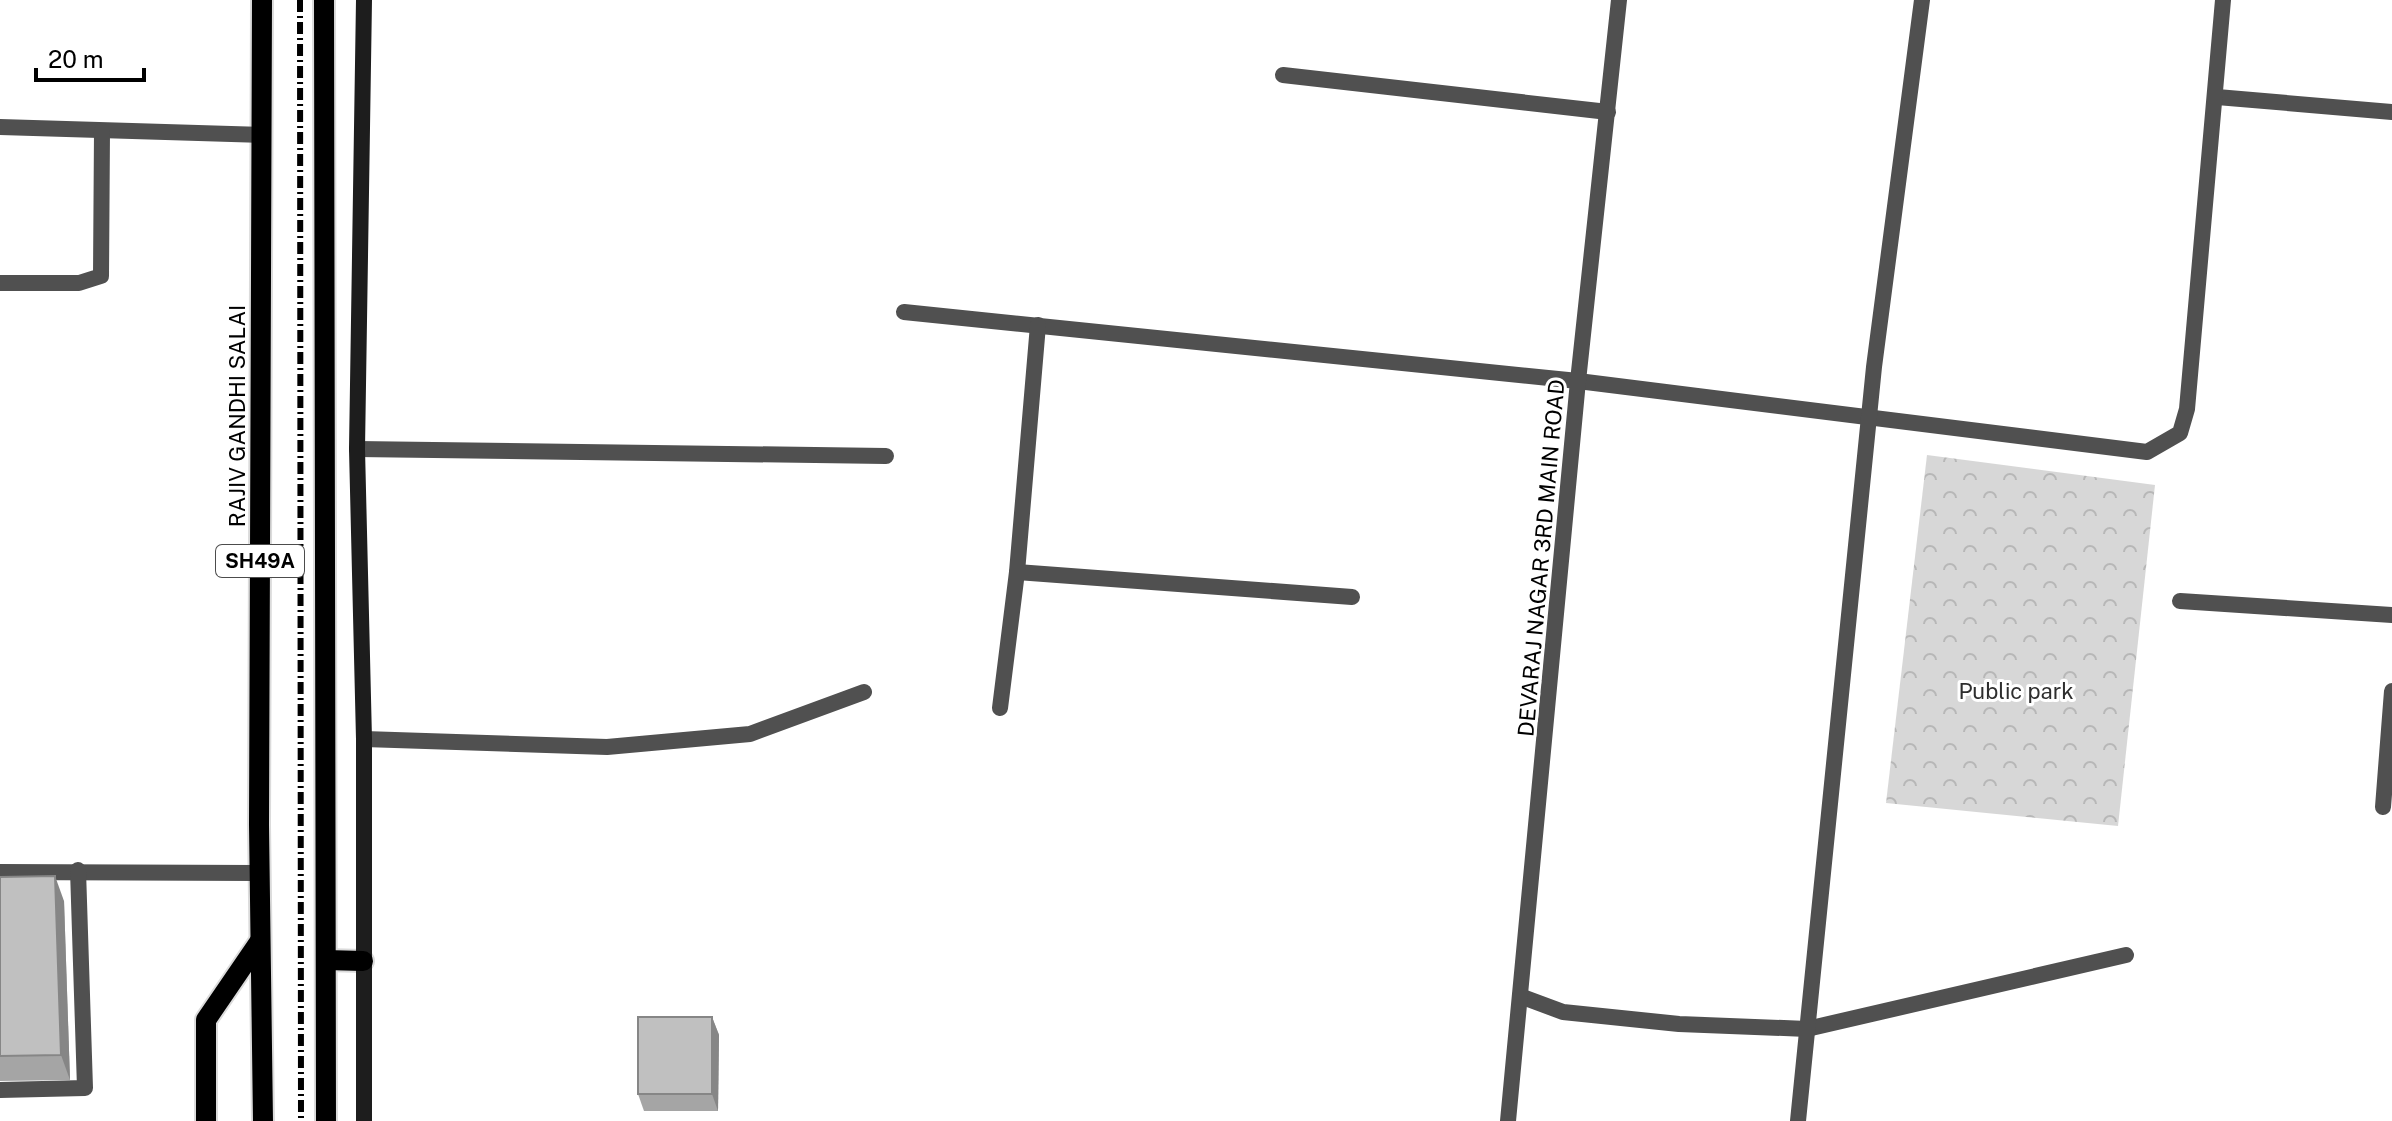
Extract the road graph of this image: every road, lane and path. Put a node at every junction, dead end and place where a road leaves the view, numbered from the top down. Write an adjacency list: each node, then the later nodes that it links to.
1 (262, 0): 13 (main road, RAJIV GANDHI SALAI / SH49A)
2 (324, 0): 35 (main road, SH49A)
3 (364, 0): 19 (street)
4 (1619, 0): 9 (street, DEVARAJ NAGAR 3RD MAIN ROAD)
5 (1922, 0): 18 (street)
6 (2223, 0): 8 (street)
7 (1283, 75): 9 (street)
8 (2217, 97): 10 (street); 18 (street)
9 (1608, 112): 17 (street, DEVARAJ NAGAR 3RD MAIN ROAD)
10 (2392, 112)
11 (0, 127): 12 (street)
12 (102, 131): 13 (street); 14 (street)
13 (262, 135): 32 (main road, RAJIV GANDHI SALAI / SH49A)
14 (0, 283)
15 (904, 312): 16 (street)
16 (1038, 325): 17 (street); 21 (street)
17 (1578, 381): 18 (street); 37 (street, DEVARAJ NAGAR 3RD MAIN ROAD)
18 (1869, 418): 38 (street)
19 (357, 449): 20 (street); 28 (street)
20 (886, 456)
21 (1017, 572): 22 (street); 27 (street)
22 (1352, 597)
23 (2180, 601): 24 (street)
24 (2392, 615)
25 (2392, 691): 29 (street)
26 (864, 692): 28 (street)
27 (1000, 708)
28 (364, 739): 36 (street)
29 (2383, 807)
30 (78, 870): 31 (street); 32 (street); 39 (street)
31 (0, 872)
32 (260, 873): 33 (main road, RAJIV GANDHI SALAI / SH49A)
33 (260, 941): 40 (main road); 41 (main road, RAJIV GANDHI SALAI / SH49A)
34 (2126, 955): 38 (street)
35 (326, 960): 36 (main road); 42 (main road, SH49A)
36 (363, 961): 43 (street)
37 (1520, 996): 38 (street); 44 (street, DEVARAJ NAGAR 3RD MAIN ROAD)
38 (1807, 1029): 45 (street)
39 (0, 1090)
40 (206, 1121)
41 (263, 1121)
42 (326, 1121)
43 (364, 1121)
44 (1508, 1121)
45 (1798, 1121)

